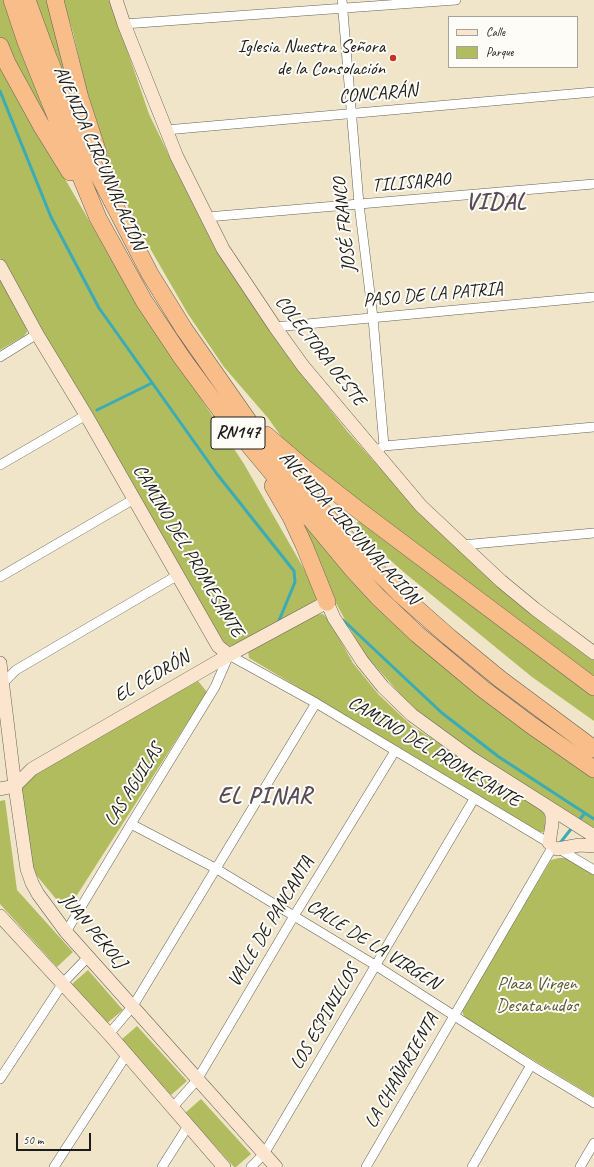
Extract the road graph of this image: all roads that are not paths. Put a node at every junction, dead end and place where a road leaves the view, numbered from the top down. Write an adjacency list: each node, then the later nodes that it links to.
1 (12, 0): 16 (highway, AVENIDA CIRCUNVALACIÓN / RN147)
2 (27, 0): 14 (highway, AVENIDA CIRCUNVALACIÓN / RN147)
3 (55, 0): 14 (highway)
4 (116, 0): 7 (street, COLECTORA OESTE)
5 (456, 0): 6 (street)
6 (343, 4): 7 (street); 10 (street, JOSÉ FRANCO)
7 (124, 24): 11 (street, COLECTORA OESTE)
8 (0, 46): 16 (highway)
9 (594, 92): 10 (street, CONCARÁN)
10 (351, 113): 11 (street, CONCARÁN); 13 (street, JOSÉ FRANCO)
11 (166, 130): 15 (street, COLECTORA OESTE)
12 (594, 184): 13 (street, TILISARAO)
13 (359, 204): 15 (street, TILISARAO); 19 (street, JOSÉ FRANCO)
14 (114, 207): 23 (highway, AVENIDA CIRCUNVALACIÓN / RN147)
15 (207, 217): 20 (street, COLECTORA OESTE)
16 (98, 218): 24 (highway, AVENIDA CIRCUNVALACIÓN / RN147)
17 (0, 266): 21 (street, CAMINO DEL PROMESANTE)
18 (594, 297): 19 (street, PASO DE LA PATRIA)
19 (372, 318): 20 (street, PASO DE LA PATRIA); 27 (street, JOSÉ FRANCO)
20 (275, 327): 27 (street, COLECTORA OESTE)
21 (37, 334): 22 (street); 25 (street, CAMINO DEL PROMESANTE)
22 (0, 357)
23 (242, 412): 39 (highway); 41 (highway, AVENIDA CIRCUNVALACIÓN / RN147)
24 (224, 415): 34 (highway); 43 (highway, AVENIDA CIRCUNVALACIÓN / RN147)
25 (86, 416): 28 (street); 29 (street, CAMINO DEL PROMESANTE)
26 (594, 427): 27 (street)
27 (379, 449): 31 (street, COLECTORA OESTE)
28 (0, 465)
29 (134, 498): 32 (street, CAMINO DEL PROMESANTE); 33 (street)
30 (594, 533): 31 (street)
31 (462, 545): 35 (street, COLECTORA OESTE)
32 (178, 575): 36 (street, CAMINO DEL PROMESANTE); 38 (street)
33 (0, 577)
34 (327, 602): 36 (street, EL CEDRÓN); 47 (street)
35 (594, 653)
36 (229, 656): 40 (street, CAMINO DEL PROMESANTE); 44 (street, EL CEDRÓN); 48 (street, LAS AGUILAS)
37 (0, 662): 38 (street, JUAN PEKOLJ)
38 (1, 684): 44 (street, JUAN PEKOLJ)
39 (594, 688)
40 (316, 703): 42 (street, CAMINO DEL PROMESANTE); 52 (street)
41 (594, 748)
42 (395, 751): 46 (street, CAMINO DEL PROMESANTE); 55 (street, VALLE DE PANCANTA)
43 (594, 768)
44 (15, 786): 45 (street); 56 (street, JUAN PEKOLJ)
45 (0, 789)
46 (474, 799): 50 (street, CAMINO DEL PROMESANTE); 58 (street, LOS ESPINILLOS)
47 (543, 803): 49 (street); 50 (street)
48 (131, 824): 52 (street, CALLE DE LA VIRGEN); 56 (street, LAS AGUILAS)
49 (594, 836)
50 (553, 846): 51 (street); 53 (street, CAMINO DEL PROMESANTE); 61 (street, LA CHAÑARIENTA)
51 (594, 846)
52 (215, 868): 55 (street, CALLE DE LA VIRGEN); 60 (street)
53 (594, 870)
54 (0, 916): 59 (street)
55 (294, 916): 58 (street, CALLE DE LA VIRGEN); 66 (street, VALLE DE PANCANTA)
56 (66, 932): 57 (street, JUAN PEKOLJ)
57 (88, 957): 59 (street); 60 (street, JUAN PEKOLJ)
58 (375, 965): 61 (street, CALLE DE LA VIRGEN); 71 (street, LOS ESPINILLOS)
59 (63, 983): 62 (street); 65 (street)
60 (133, 1006): 62 (street); 66 (street, JUAN PEKOLJ)
61 (454, 1016): 64 (street, CALLE DE LA VIRGEN); 77 (street, LA CHAÑARIENTA)
62 (109, 1034): 63 (street)
63 (127, 1054): 68 (street); 72 (street)
64 (532, 1065): 67 (street, CALLE DE LA VIRGEN); 78 (street)
65 (0, 1079)
66 (197, 1080): 68 (street, VALLE DE PANCANTA); 71 (street, JUAN PEKOLJ)
67 (594, 1103)
68 (173, 1107): 69 (street)
69 (188, 1126): 73 (street); 74 (street)
70 (594, 1143): 79 (street)
71 (264, 1154): 75 (street, LOS ESPINILLOS); 76 (street, JUAN PEKOLJ)
72 (54, 1167)
73 (162, 1167)
74 (224, 1167)
75 (251, 1167)
76 (276, 1167)
77 (366, 1167)
78 (472, 1167)
79 (580, 1167)

